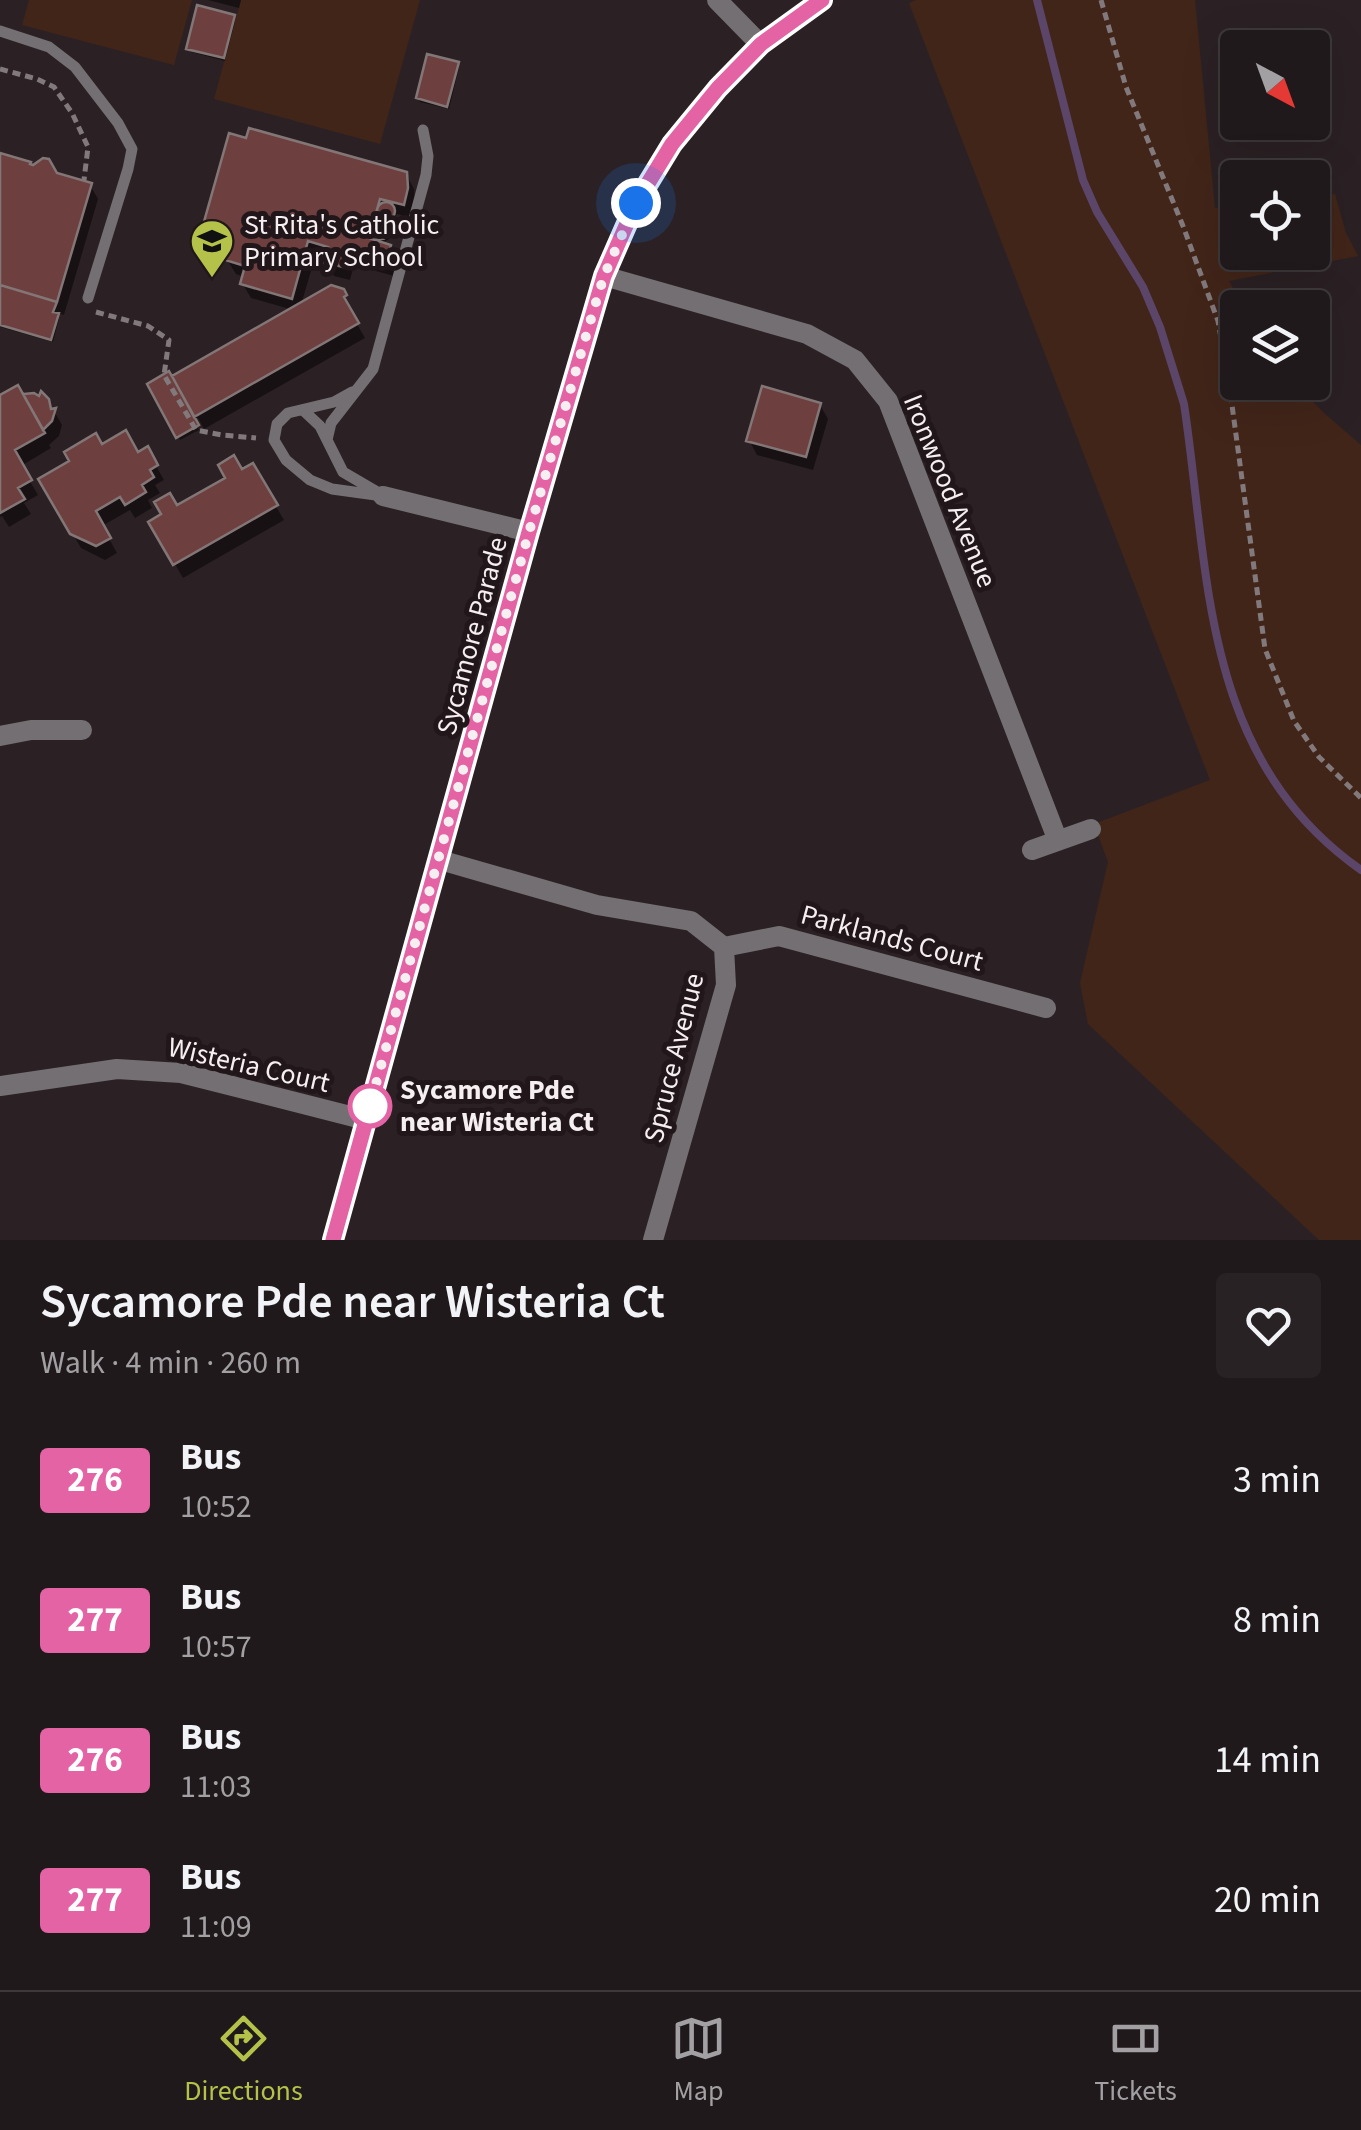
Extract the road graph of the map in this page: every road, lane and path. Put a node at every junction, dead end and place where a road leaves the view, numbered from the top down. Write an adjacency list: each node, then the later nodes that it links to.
1 (717, 0): 5 (street)
2 (822, 0): 5 (street, Sycamore Parade)
3 (1101, 0): 19 (path)
4 (0, 31): 10 (lane)
5 (761, 44): 9 (street, Sycamore Parade)
6 (0, 69): 8 (path)
7 (423, 130): 11 (lane)
8 (84, 180)
9 (604, 276): 16 (street, Sycamore Parade); 21 (street, Ironwood Avenue)
10 (88, 298): 13 (path)
11 (356, 390): 12 (lane); 14 (lane)
12 (304, 411): 13 (lane); 14 (lane)
13 (274, 440): 15 (lane)
14 (327, 440): 15 (lane)
15 (383, 496): 16 (street)
16 (529, 532): 23 (street, Sycamore Parade)
17 (82, 730): 18 (street)
18 (0, 736)
19 (1361, 798)
20 (1091, 829): 21 (street)
21 (1058, 841): 22 (street)
22 (1032, 850)
23 (440, 860): 24 (street, Spruce Avenue); 27 (street, Sycamore Parade)
24 (724, 947): 25 (street, Parklands Court); 29 (street, Spruce Avenue)
25 (1046, 1008)
26 (0, 1086): 27 (street, Wisteria Court)
27 (366, 1120): 28 (street, Sycamore Parade)
28 (333, 1240)
29 (653, 1240)

